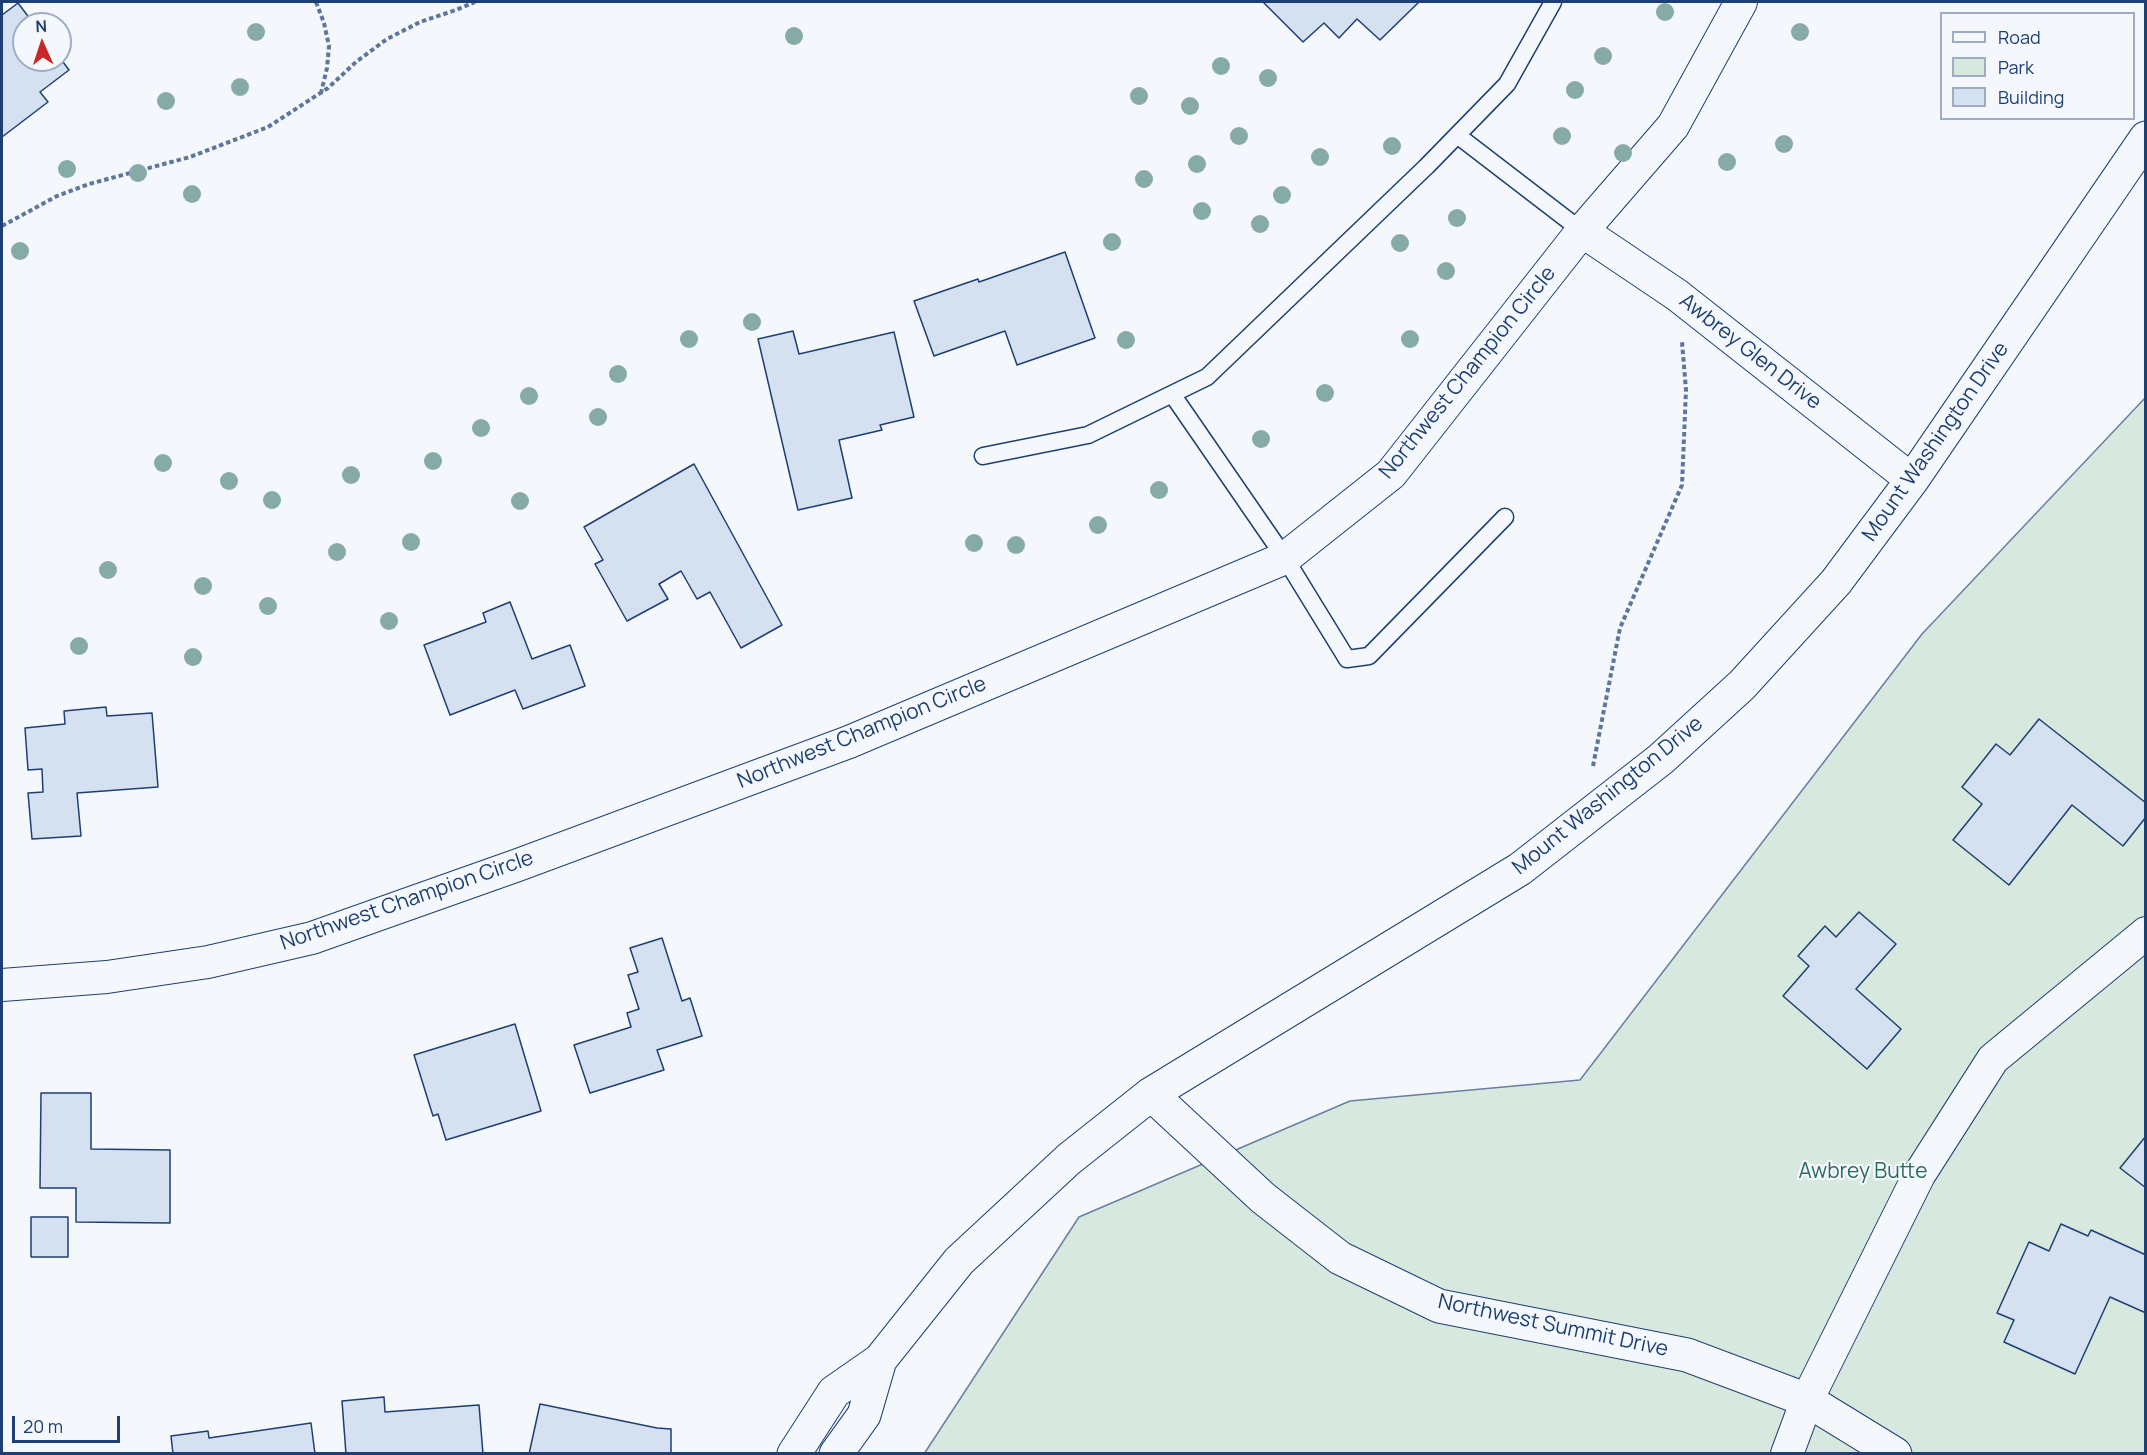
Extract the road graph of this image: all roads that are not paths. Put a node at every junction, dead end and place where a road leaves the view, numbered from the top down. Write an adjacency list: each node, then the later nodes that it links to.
1 (1553, 2): 3 (lane)
2 (1741, 2): 5 (street, Northwest Champion Circle)
3 (1457, 135): 5 (lane); 6 (lane)
4 (2145, 138): 8 (main road, Mount Washington Drive)
5 (1582, 231): 8 (street, Awbrey Glen Drive); 10 (street, Northwest Champion Circle)
6 (1172, 394): 7 (lane); 10 (lane)
7 (983, 456)
8 (1912, 480): 13 (main road, Mount Washington Drive)
9 (1505, 517): 10 (lane)
10 (1285, 558): 12 (street, Northwest Champion Circle)
11 (2145, 933): 15 (street)
12 (2, 985)
13 (1151, 1094): 14 (main road, Mount Washington Drive); 15 (main road, Northwest Summit Drive)
14 (880, 1360): 16 (main road, Mount Washington Drive); 17 (main road, Mount Washington Drive)
15 (1807, 1400): 18 (street); 19 (main road, Northwest Summit Drive)
16 (794, 1454)
17 (837, 1454)
18 (1787, 1454)
19 (1895, 1454)

